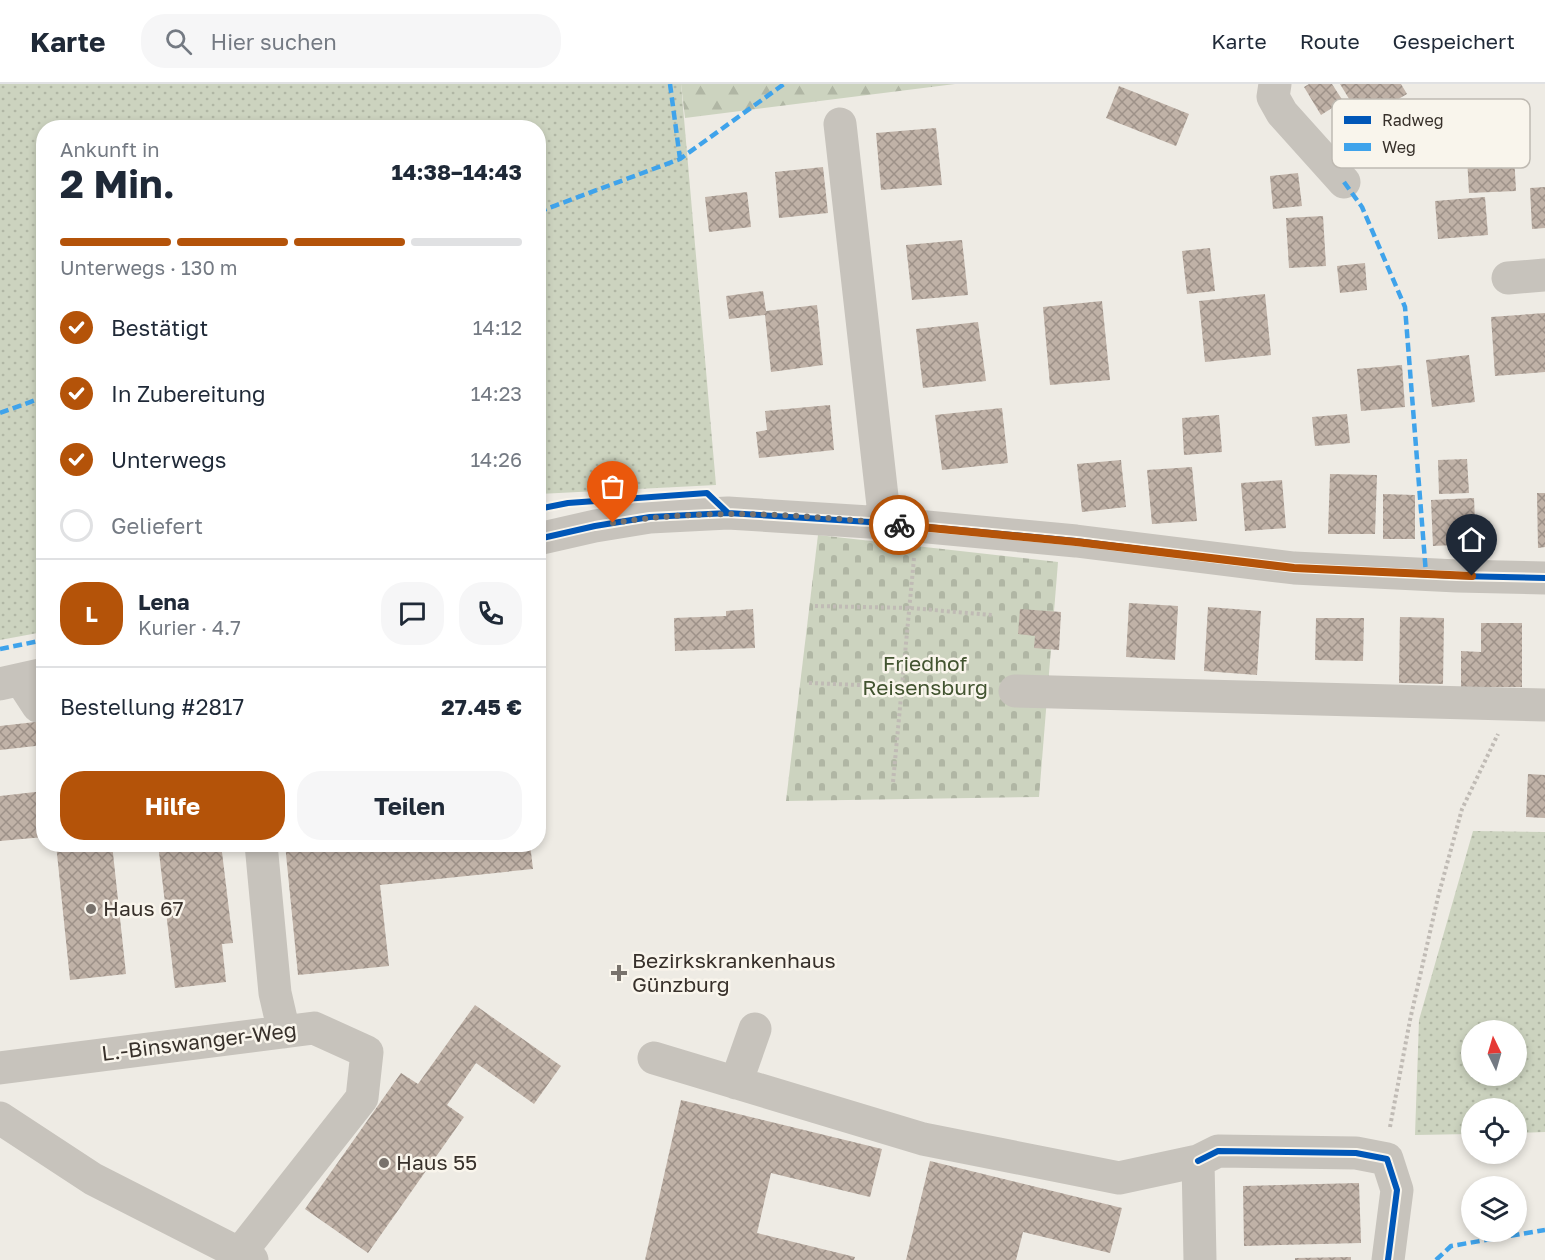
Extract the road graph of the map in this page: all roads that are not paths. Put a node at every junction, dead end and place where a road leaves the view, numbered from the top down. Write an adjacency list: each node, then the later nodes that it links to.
1 (1275, 84): 3 (street)
2 (840, 124): 6 (street)
3 (1344, 182)
4 (1545, 275): 5 (street)
5 (1508, 278)
6 (901, 525): 7 (street); 8 (street)
7 (546, 537)
8 (1545, 578)
9 (22, 679): 11 (street)
10 (1015, 691): 12 (street)
11 (36, 703)
12 (1532, 705)
13 (262, 852): 15 (street)
14 (755, 1029): 18 (street)
15 (284, 1032): 17 (street, L.-Binswanger-Weg); 21 (street, L.-Binswanger-Weg)
16 (654, 1058): 18 (street)
17 (0, 1068)
18 (736, 1083): 20 (street)
19 (0, 1118): 21 (street)
20 (1198, 1161): 22 (street); 23 (street)
21 (246, 1257)
22 (1200, 1260)
23 (1388, 1260)

